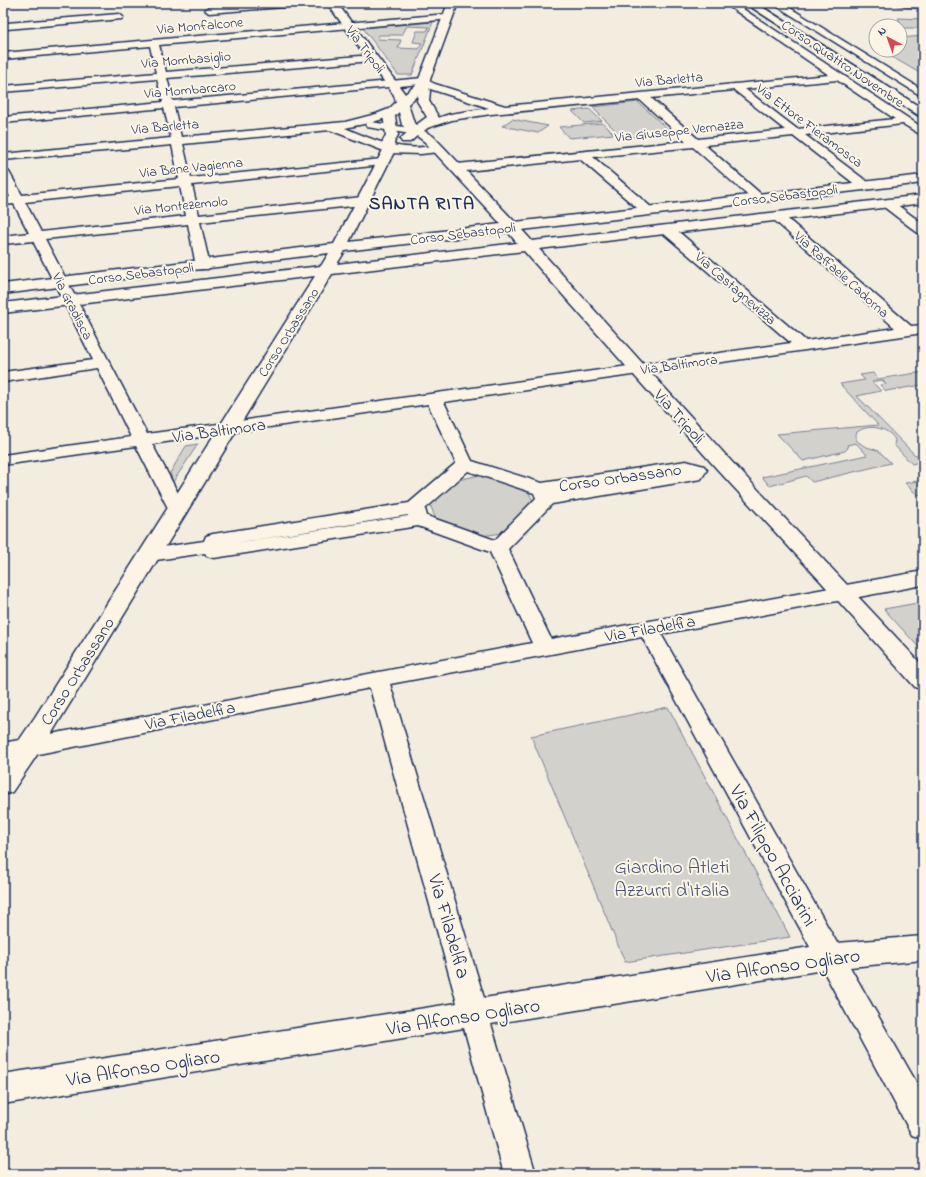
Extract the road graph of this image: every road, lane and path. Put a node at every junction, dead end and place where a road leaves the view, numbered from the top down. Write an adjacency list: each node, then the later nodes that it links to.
1 (297, 3): 7 (street)
2 (332, 3): 10 (street, Via Tripoli)
3 (453, 3): 9 (street)
4 (728, 3): 16 (street, Corso Quattro Novembre)
5 (750, 3): 27 (street, Corso Quattro Novembre)
6 (776, 3): 21 (street, Corso Quattro Novembre)
7 (210, 10)
8 (119, 17): 11 (street)
9 (448, 17): 10 (street, Via Monfalcone); 17 (street)
10 (348, 26): 12 (street, Via Monfalcone); 14 (street, Via Tripoli)
11 (7, 27)
12 (154, 43): 13 (street, Via Monfalcone); 15 (street)
13 (3, 56)
14 (372, 58): 15 (street, Via Mombasiglio); 18 (street, Via Tripoli)
15 (162, 75): 20 (street, Via Mombasiglio); 24 (street)
16 (839, 77): 19 (street, Via Barletta); 29 (street, Corso Quattro Novembre)
17 (423, 83): 18 (street, Via Mombarcaro); 23 (street); 23 (street); 25 (street)
18 (393, 84): 23 (street, Via Tripoli); 24 (street, Via Mombarcaro)
19 (737, 88): 22 (street, Via Barletta); 34 (street, Via Ettore Fieramosca)
20 (3, 89)
21 (923, 94)
22 (643, 97): 25 (street, Via Barletta); 37 (street)
23 (408, 104): 26 (street); 30 (street); 32 (street); 33 (street, Via Tripoli); 33 (street)
24 (168, 105): 28 (street, Via Mombarcaro); 36 (street)
25 (502, 109): 26 (street, Via Barletta)
26 (491, 111): 33 (street)
27 (923, 114)
28 (3, 120)
29 (905, 121): 34 (street, Via Giuseppe Vernazza); 35 (street, Corso Quattro Novembre)
30 (345, 125): 31 (street, Via Barletta); 32 (street)
31 (330, 126): 36 (street, Via Barletta); 39 (street)
32 (391, 128): 33 (street); 39 (street)
33 (420, 129): 38 (street, Via Tripoli); 39 (street)
34 (796, 132): 37 (street, Via Giuseppe Vernazza); 47 (street, Via Ettore Fieramosca)
35 (923, 133)
36 (177, 140): 41 (street, Via Barletta); 46 (street)
37 (694, 143): 40 (street, Via Giuseppe Vernazza); 48 (street)
38 (438, 149): 39 (street); 43 (street, Via Tripoli)
39 (389, 150): 42 (street, Corso Orbassano)
40 (583, 155): 43 (street, Via Giuseppe Vernazza); 54 (street)
41 (3, 157)
42 (382, 162): 46 (street, Via Bene Vagienna); 51 (street, Corso Orbassano)
43 (457, 168): 58 (street, Via Tripoli)
44 (3, 172): 49 (street, Via Gradisca)
45 (923, 179): 47 (street, Corso Sebastopoli)
46 (186, 182): 49 (street, Via Bene Vagienna); 56 (street)
47 (865, 186): 48 (street, Corso Sebastopoli)
48 (758, 198): 54 (street, Corso Sebastopoli)
49 (17, 200): 52 (street, Via Bene Vagienna); 61 (street, Via Gradisca)
50 (923, 200): 53 (street, Corso Sebastopoli)
51 (362, 201): 56 (street, Via Montezemolo); 57 (street, Corso Orbassano)
52 (3, 202)
53 (888, 204): 55 (street, Corso Sebastopoli); 60 (street)
54 (648, 211): 58 (street, Corso Sebastopoli)
55 (778, 217): 59 (street, Corso Sebastopoli); 77 (street, Via Raffaele Cadorna)
56 (193, 219): 61 (street, Via Montezemolo); 68 (street)
57 (349, 227): 63 (street); 65 (street, Corso Orbassano); 66 (street)
58 (512, 227): 63 (street, Corso Sebastopoli); 64 (street, Via Tripoli)
59 (668, 230): 64 (street, Corso Sebastopoli); 78 (street, Via Castagnevizza)
60 (923, 230)
61 (37, 237): 62 (street, Via Montezemolo); 71 (street, Via Gradisca)
62 (3, 240)
63 (385, 242): 65 (street, Corso Sebastopoli)
64 (528, 246): 67 (street, Corso Sebastopoli); 80 (street, Via Tripoli)
65 (339, 248): 66 (street, Corso Sebastopoli); 69 (street, Corso Orbassano)
66 (274, 256): 68 (street, Corso Sebastopoli)
67 (386, 263): 69 (street, Corso Sebastopoli); 73 (street)
68 (203, 266): 71 (street, Corso Sebastopoli)
69 (326, 270): 70 (street, Corso Sebastopoli); 73 (street, Corso Orbassano)
70 (267, 277): 73 (street); 74 (street, Corso Sebastopoli)
71 (61, 282): 72 (street, Corso Sebastopoli); 74 (street, Via Gradisca)
72 (3, 289)
73 (301, 292): 83 (street, Corso Orbassano)
74 (71, 300): 75 (street, Corso Sebastopoli); 79 (street, Via Gradisca)
75 (3, 308)
76 (923, 329): 77 (street, Via Baltimora)
77 (907, 331): 78 (street, Via Baltimora)
78 (803, 346): 80 (street, Via Baltimora)
79 (103, 363): 81 (street); 84 (street, Via Gradisca)
80 (638, 370): 82 (street, Via Baltimora); 87 (street, Via Tripoli)
81 (3, 377)
82 (434, 399): 83 (street, Via Baltimora); 86 (street)
83 (228, 429): 84 (street, Via Baltimora); 89 (street, Corso Orbassano)
84 (141, 440): 85 (street, Via Baltimora); 89 (street)
85 (3, 460)
86 (465, 464): 88 (street, Corso Orbassano); 90 (street)
87 (724, 465): 88 (street, Corso Orbassano); 94 (street, Via Tripoli)
88 (544, 494): 91 (street, Corso Orbassano)
89 (178, 510): 92 (street, Corso Orbassano)
90 (417, 514): 91 (street); 92 (street)
91 (498, 548): 96 (street)
92 (149, 555): 99 (street, Corso Orbassano)
93 (923, 578): 94 (street, Via Filadelfia)
94 (844, 593): 95 (street, Via Filadelfia); 98 (street, Via Tripoli)
95 (648, 628): 96 (street, Via Filadelfia); 103 (street, Via Filippo Acciarini)
96 (545, 648): 97 (street, Via Filadelfia)
97 (378, 679): 99 (street, Via Filadelfia); 104 (street, Via Filadelfia)
98 (923, 681)
99 (30, 747): 100 (street, Via Filadelfia); 101 (street, Corso Orbassano)
100 (3, 752)
101 (3, 786)
102 (923, 948): 103 (street, Via Alfonso Ogliaro)
103 (830, 956): 104 (street, Via Alfonso Ogliaro); 106 (street, Via Filippo Acciarini)
104 (475, 1014): 105 (street, Via Alfonso Ogliaro); 107 (street, Via Filadelfia)
105 (3, 1089)
106 (923, 1124)
107 (520, 1174)

